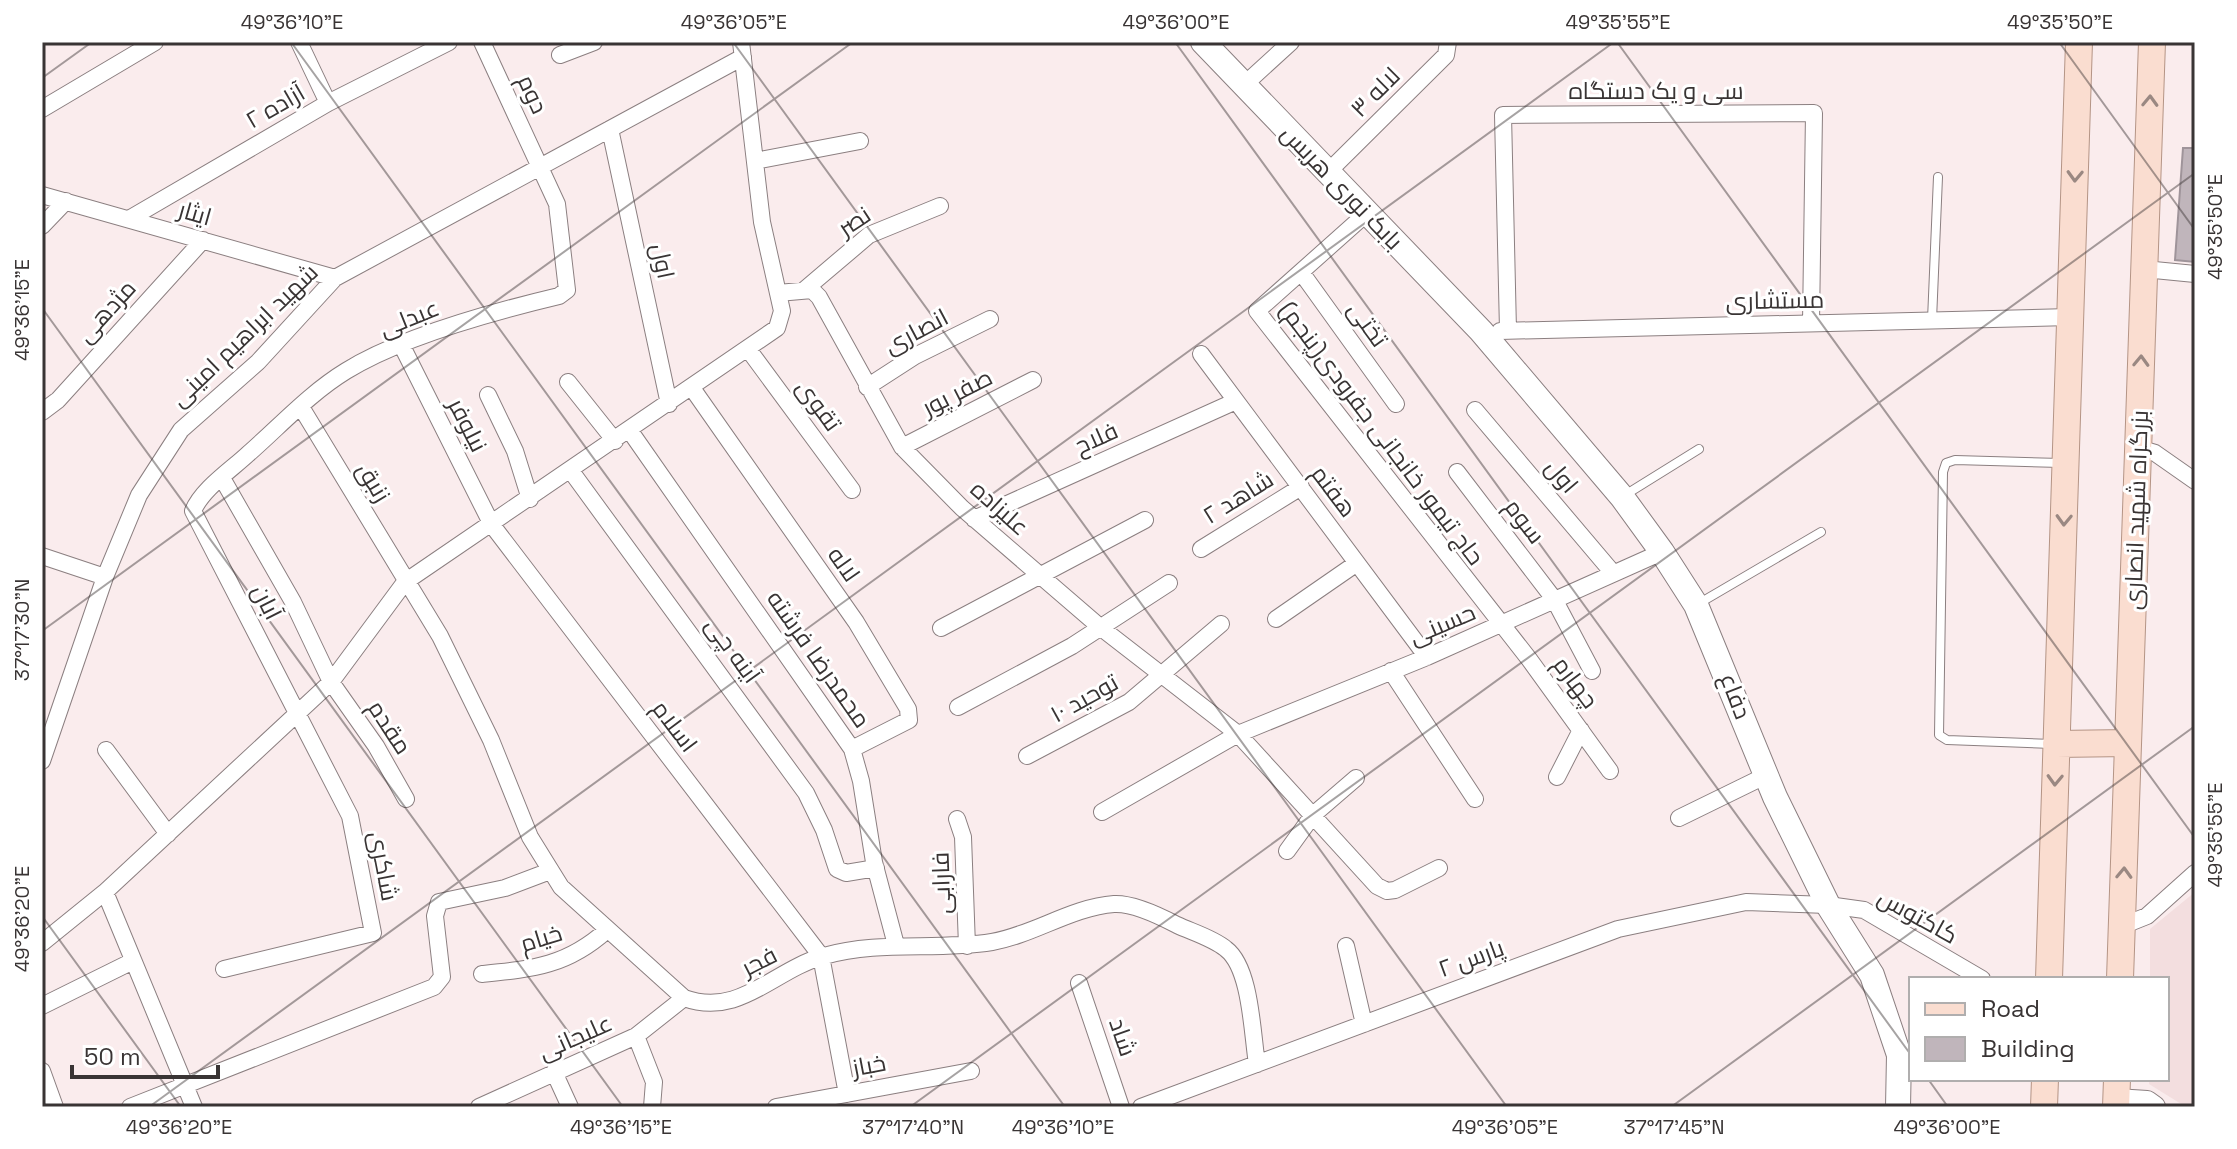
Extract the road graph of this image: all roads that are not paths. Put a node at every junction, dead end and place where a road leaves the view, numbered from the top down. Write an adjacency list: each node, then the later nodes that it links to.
1 (155, 42): 15 (street)
2 (299, 42): 14 (street)
3 (449, 42): 14 (street, آزاده ۲)
4 (482, 42): 19 (street, دوم)
5 (594, 42): 12 (street)
6 (1203, 42): 13 (main road, بابک نوری هریس)
7 (1291, 42): 13 (street)
8 (1448, 42): 20 (street, لاله ۳)
9 (2079, 42): 35 (main road, one-way to 35)
10 (2152, 42): 29 (main road, بزرگراه شهید انصاری, one-way to 10)
11 (742, 49): 16 (street, شهید ابراهیم امینی); 18 (street)
12 (560, 55)
13 (1244, 85): 20 (main road, بابک نوری هریس)
14 (328, 103): 26 (street, آزاده ۲)
15 (42, 109)
16 (610, 129): 19 (street, شهید ابراهیم امینی); 50 (street, اول)
17 (860, 141): 18 (street)
18 (755, 161): 34 (street)
19 (541, 166): 32 (street, شهید ابراهیم امینی); 41 (street, عبدلی)
20 (1328, 172): 25 (main road, بابک نوری هریس)
21 (1938, 177): 37 (lane)
22 (42, 195): 23 (street, ایثار)
23 (66, 201): 26 (street, ایثار); 27 (street)
24 (940, 206): 33 (street, نصر)
25 (1367, 213): 30 (street, حاج تیمور خانجانی جفرودی(پنجم)); 40 (main road, بابک نوری هریس)
26 (129, 219): 28 (street, ایثار)
27 (42, 226)
28 (203, 240): 32 (street, ایثار); 54 (street, مژدهی)
29 (2144, 269): 31 (street); 58 (main road, بزرگراه شهید انصاری, one-way to 29)
30 (1301, 272): 51 (street, تختی); 87 (street, حاج تیمور خانجانی جفرودی(پنجم))
31 (2195, 274)
32 (335, 278): 80 (street, شهید ابراهیم امینی)
33 (803, 291): 34 (street); 46 (street, علیزاده)
34 (778, 293): 42 (street)
35 (2070, 317): 37 (street, مستشاری); 60 (main road)
36 (990, 319): 46 (street, انصاری)
37 (1932, 321): 38 (street, مستشاری)
38 (1811, 323): 39 (street, مستشاری); 39 (street, سی و یک دستگاه)
39 (1508, 330): 40 (street, مستشاری)
40 (1481, 331): 67 (main road, دفاع)
41 (402, 346): 52 (street, عبدلی); 72 (street, نیلوفر)
42 (748, 349): 47 (street); 66 (street, تقوی)
43 (1201, 354): 49 (street, هفتم)
44 (1033, 380): 57 (street, صفر پور)
45 (568, 382): 56 (street)
46 (867, 387): 57 (street, علیزاده)
47 (692, 388): 50 (street); 101 (street, لاله)
48 (488, 395): 68 (street)
49 (1236, 401): 65 (street, هفتم); 70 (street, فلاح)
50 (669, 404): 55 (street)
51 (1396, 404)
52 (301, 407): 63 (street, عبدلی); 81 (street, زنبق)
53 (1475, 410): 78 (street, اول)
54 (42, 412)
55 (630, 431): 56 (street); 101 (street, محمدرضا فرشته)
56 (615, 441): 61 (street)
57 (902, 447): 70 (street, علیزاده)
58 (2138, 448): 64 (street); 99 (main road, بزرگراه شهید انصاری)
59 (1699, 449): 67 (lane)
60 (2065, 463): 100 (main road, one-way to 100); 100 (lane)
61 (571, 471): 68 (street); 118 (street, آینه چی)
62 (1457, 472): 83 (street, سوم)
63 (222, 478): 69 (street, عبدلی); 94 (street, مقدم)
64 (2195, 481)
65 (1301, 487): 74 (street, شاهد ۲); 77 (street, هفتم)
66 (852, 490)
67 (1622, 497): 75 (main road, دفاع)
68 (530, 499): 72 (street)
69 (193, 511): 96 (street, آبان)
70 (974, 519): 79 (street, علیزاده)
71 (1145, 520): 79 (street)
72 (492, 525): 81 (street); 130 (street, اسلام)
73 (1821, 532): 84 (lane)
74 (1201, 549)
75 (1662, 552): 78 (street, حسینی); 84 (main road, دفاع)
76 (42, 556): 80 (street)
77 (1357, 563): 85 (street); 90 (street, هفتم)
78 (1613, 573): 83 (street, حسینی)
79 (1040, 575): 88 (street, علیزاده); 89 (street)
80 (105, 577): 103 (street, شهید ابراهیم امینی)
81 (405, 582): 94 (street); 120 (street)
82 (1169, 583): 88 (street)
83 (1554, 599): 87 (street, حسینی); 92 (street)
84 (1696, 605): 107 (main road, دفاع)
85 (1276, 619)
86 (1221, 624): 93 (street, توحید ۱۰)
87 (1499, 625): 90 (street, حسینی); 97 (street, چهارم)
88 (1100, 627): 93 (street, علیزاده); 95 (street)
89 (941, 628)
90 (1427, 657): 91 (street, حسینی)
91 (1391, 671): 98 (street, حسینی); 111 (street)
92 (1592, 671)
93 (1162, 677): 98 (street, علیزاده); 104 (street, توحید ۱۰)
94 (331, 682): 96 (street); 110 (street, مقدم)
95 (958, 707)
96 (298, 714): 116 (street); 132 (street, شاکری)
97 (1581, 730): 105 (street, چهارم); 108 (street)
98 (1238, 734): 106 (street, علیزاده); 112 (street); 113 (street, علیزاده)
99 (2128, 743): 100 (main road); 124 (main road, بزرگراه شهید انصاری, one-way to 99)
100 (2056, 744): 135 (main road, one-way to 135)
101 (852, 749): 118 (street, محمدرضا فرشته)
102 (106, 750): 116 (street)
103 (44, 751)
104 (1027, 756)
105 (1610, 771)
106 (1276, 775)
107 (1767, 775): 114 (street); 123 (main road, دفاع)
108 (1557, 777)
109 (1356, 778): 113 (street)
110 (406, 799)
111 (1475, 799)
112 (1102, 812)
113 (1313, 815): 117 (street); 119 (street, علیزاده)
114 (1679, 818)
115 (957, 819): 128 (street, فارابی)
116 (168, 834): 122 (street)
117 (1287, 851)
118 (876, 868): 127 (street, محمدرضا فرشته)
119 (1439, 868)
120 (550, 871): 125 (street); 147 (street)
121 (2195, 873): 124 (street)
122 (105, 892): 126 (street); 131 (street)
123 (1828, 905): 134 (street, کاکتوس); 140 (street, پارس ۲); 159 (main road, دفاع)
124 (2122, 926): 136 (main road, بزرگراه شهید انصاری)
125 (607, 930): 133 (street, خیام); 138 (street)
126 (42, 943)
127 (896, 945): 128 (street, فجر); 130 (street, فجر)
128 (967, 946): 142 (street, فجر)
129 (1346, 946): 140 (street)
130 (821, 956): 138 (street, فجر); 148 (street)
131 (133, 961): 139 (street); 147 (street)
132 (224, 969)
133 (482, 974)
134 (1979, 977)
135 (2049, 977)
136 (2120, 977)
137 (1079, 983): 157 (street, شاد)
138 (684, 998): 141 (street, علیجانی)
139 (42, 1006)
140 (1364, 1024): 142 (street, پارس ۲)
141 (636, 1036): 145 (street, علیجانی); 155 (street)
142 (1257, 1064): 158 (street, پارس ۲)
143 (42, 1071): 150 (street)
144 (971, 1071): 148 (street, خباز)
145 (554, 1072): 153 (street, علیجانی); 154 (street)
146 (2045, 1081): 160 (main road)
147 (185, 1084): 151 (street); 152 (street)
148 (847, 1094): 156 (street, خباز)
149 (2116, 1095): 161 (street)
150 (55, 1107)
151 (130, 1107)
152 (194, 1107)
153 (479, 1107)
154 (570, 1107)
155 (652, 1107)
156 (776, 1107)
157 (1121, 1107)
158 (1141, 1107)
159 (1898, 1107)
160 (2044, 1107)
161 (2154, 1107)

